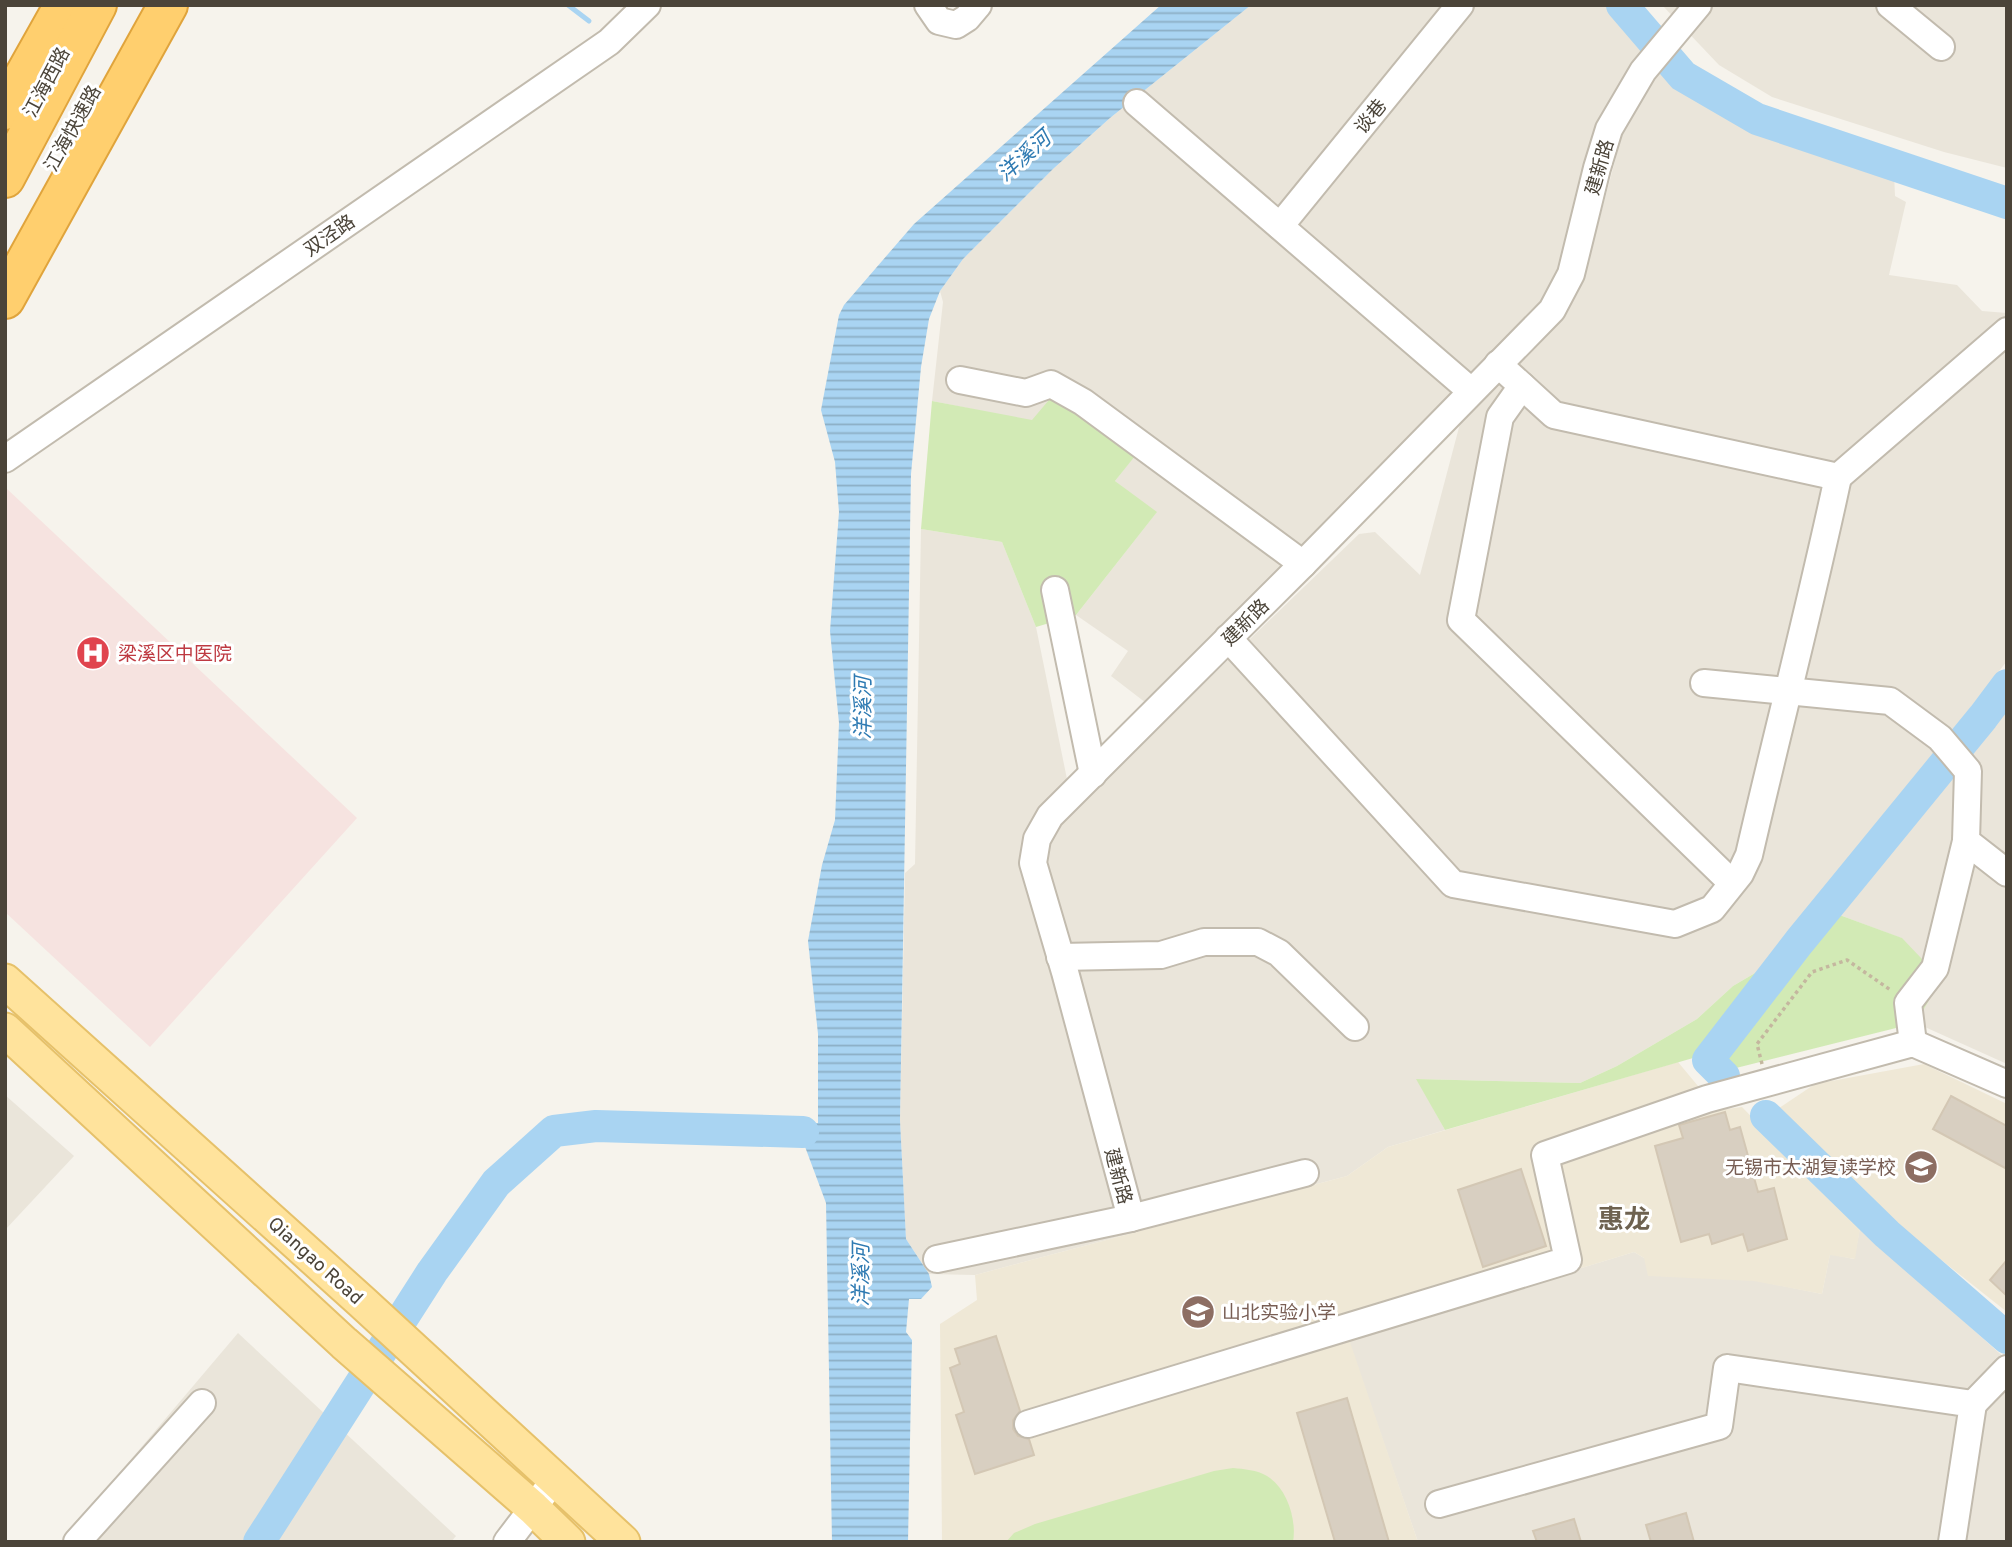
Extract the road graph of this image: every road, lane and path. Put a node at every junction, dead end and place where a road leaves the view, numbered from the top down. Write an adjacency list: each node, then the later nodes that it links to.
1 (64, 5): 15 (highway)
2 (87, 5): 16 (main road, 江海西路)
3 (97, 5): 17 (highway, 江海快速路)
4 (141, 5): 19 (highway, 江海快速路)
5 (157, 5): 20 (main road)
6 (169, 5): 21 (highway)
7 (646, 5): 27 (street, 双泾路)
8 (928, 5): 9 (street)
9 (978, 5)
10 (1460, 5): 18 (street, 谈巷)
11 (1890, 5): 13 (street)
12 (1692, 12): 23 (street, 建新路)
13 (1941, 47)
14 (1137, 103): 18 (street)
15 (5, 110)
16 (5, 159)
17 (5, 178)
18 (1280, 226): 26 (street)
19 (5, 252)
20 (5, 291)
21 (5, 299)
22 (2007, 331): 28 (street)
23 (1498, 364): 25 (street); 26 (street, 建新路)
24 (960, 380): 29 (street)
25 (1522, 386): 28 (street); 37 (street)
26 (1471, 391): 29 (street, 建新路)
27 (5, 459)
28 (1838, 477): 33 (street)
29 (1303, 564): 31 (street, 建新路)
30 (1055, 590): 34 (street)
31 (1228, 638): 34 (street, 建新路); 37 (street)
32 (1704, 683): 33 (street)
33 (1786, 692): 35 (street); 37 (street)
34 (1093, 774): 38 (street, 建新路)
35 (1966, 841): 36 (street); 40 (street)
36 (2007, 873)
37 (1732, 883)
38 (1060, 957): 41 (street); 47 (street, 建新路)
39 (5, 981): 53 (main road, Qiangao Road)
40 (1908, 1003): 43 (street); 44 (path)
41 (1355, 1027)
42 (5, 1030): 55 (main road)
43 (1913, 1043): 44 (street); 45 (street)
44 (1766, 1083): 52 (street)
45 (2007, 1084)
46 (1305, 1173): 47 (street)
47 (1131, 1219): 48 (street)
48 (937, 1259)
49 (2007, 1369): 51 (street)
50 (202, 1403): 56 (street)
51 (1973, 1404): 54 (street); 60 (street)
52 (1028, 1424)
53 (555, 1479): 55 (street); 59 (main road, Qiangao Road)
54 (1439, 1504)
55 (533, 1508): 57 (street); 58 (main road)
56 (77, 1542)
57 (507, 1542)
58 (568, 1542)
59 (623, 1542)
60 (1952, 1542)

